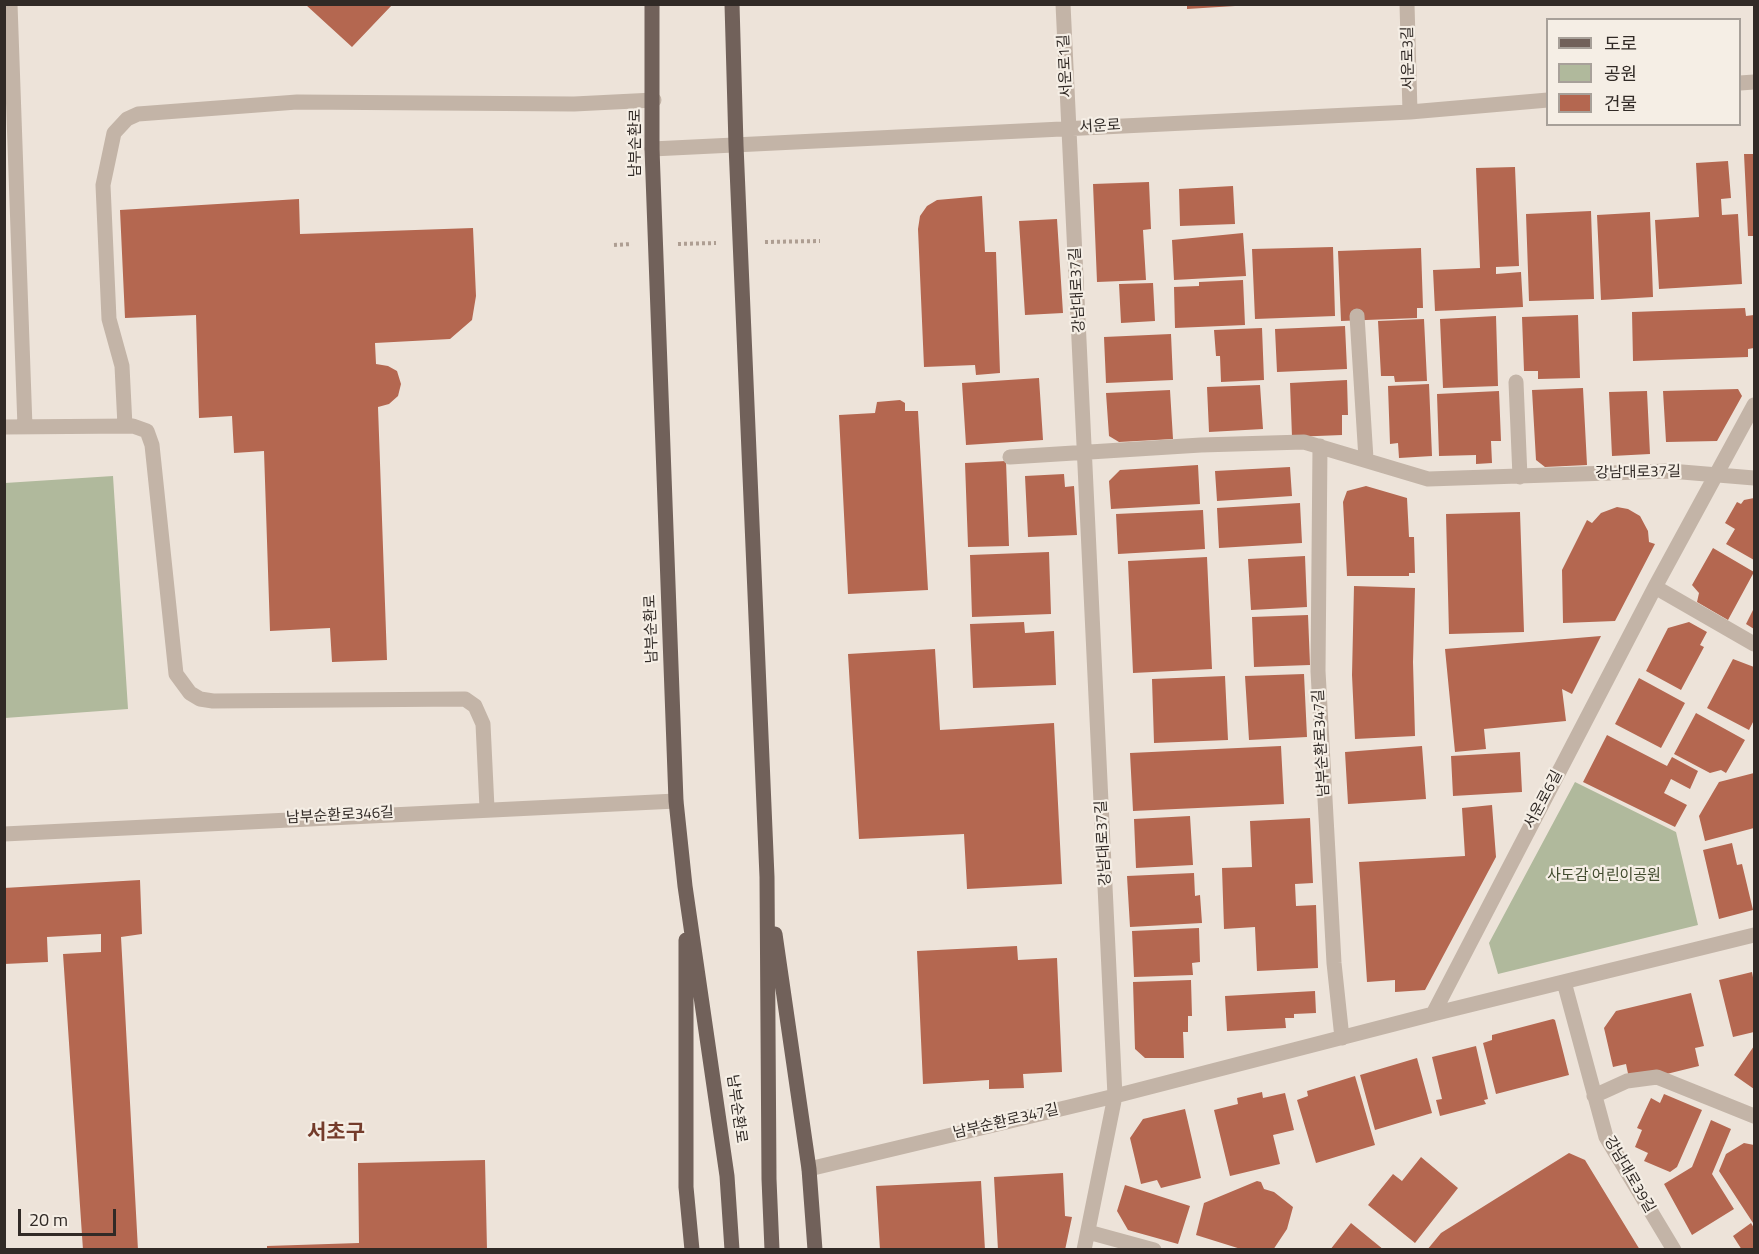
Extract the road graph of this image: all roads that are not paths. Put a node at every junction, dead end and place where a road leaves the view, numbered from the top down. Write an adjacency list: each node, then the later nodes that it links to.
1 (10, 4): 17 (street)
2 (652, 4): 6 (main road, 남부순환로)
3 (732, 4): 10 (main road, 남부순환로)
4 (1063, 4): 9 (street, 서운로1길)
5 (1407, 4): 8 (street, 서운로3길)
6 (654, 100): 11 (main road, 남부순환로); 15 (street)
7 (1546, 100): 8 (street, 서운로)
8 (1410, 112): 9 (street, 서운로)
9 (1070, 128): 10 (street, 서운로); 19 (street, 강남대로37길)
10 (736, 145): 11 (street, 서운로); 30 (main road, 남부순환로)
11 (652, 148): 27 (main road, 남부순환로)
12 (1357, 316): 21 (street)
13 (1515, 382): 23 (street)
14 (1755, 405): 22 (street, 서운로6길)
15 (125, 426): 17 (street); 28 (street)
16 (4, 427): 17 (street)
17 (25, 427)
18 (1320, 446): 19 (street, 강남대로37길); 21 (street, 강남대로37길); 35 (street, 남부순환로347길)
19 (1086, 453): 20 (street, 강남대로37길); 36 (street, 강남대로37길)
20 (1010, 457)
21 (1366, 459): 23 (street, 강남대로37길)
22 (1718, 473): 23 (street, 강남대로37길); 24 (street, 강남대로37길); 25 (street, 서운로6길)
23 (1520, 477)
24 (1755, 478)
25 (1655, 587): 26 (street); 34 (street, 서운로6길)
26 (1755, 644)
27 (676, 801): 28 (street, 남부순환로346길); 31 (main road, 남부순환로)
28 (487, 808): 29 (street, 남부순환로346길)
29 (4, 834)
30 (767, 877): 39 (main road); 43 (main road, 남부순환로)
31 (686, 886): 41 (main road); 42 (main road, 남부순환로)
32 (1755, 935): 33 (street, 남부순환로347길)
33 (1564, 982): 34 (street, 남부순환로347길); 37 (street, 강남대로39길)
34 (1432, 1014): 35 (street, 남부순환로347길)
35 (1342, 1038): 36 (street, 남부순환로347길)
36 (1115, 1096): 39 (street, 남부순환로347길); 40 (street, 강남대로37길)
37 (1594, 1096): 38 (street); 47 (street, 강남대로39길)
38 (1755, 1116)
39 (809, 1169): 44 (main road)
40 (1088, 1232): 45 (street, 강남대로37길); 46 (street)
41 (692, 1250)
42 (732, 1250)
43 (772, 1250)
44 (815, 1250)
45 (1084, 1250)
46 (1154, 1250)
47 (1674, 1250)

